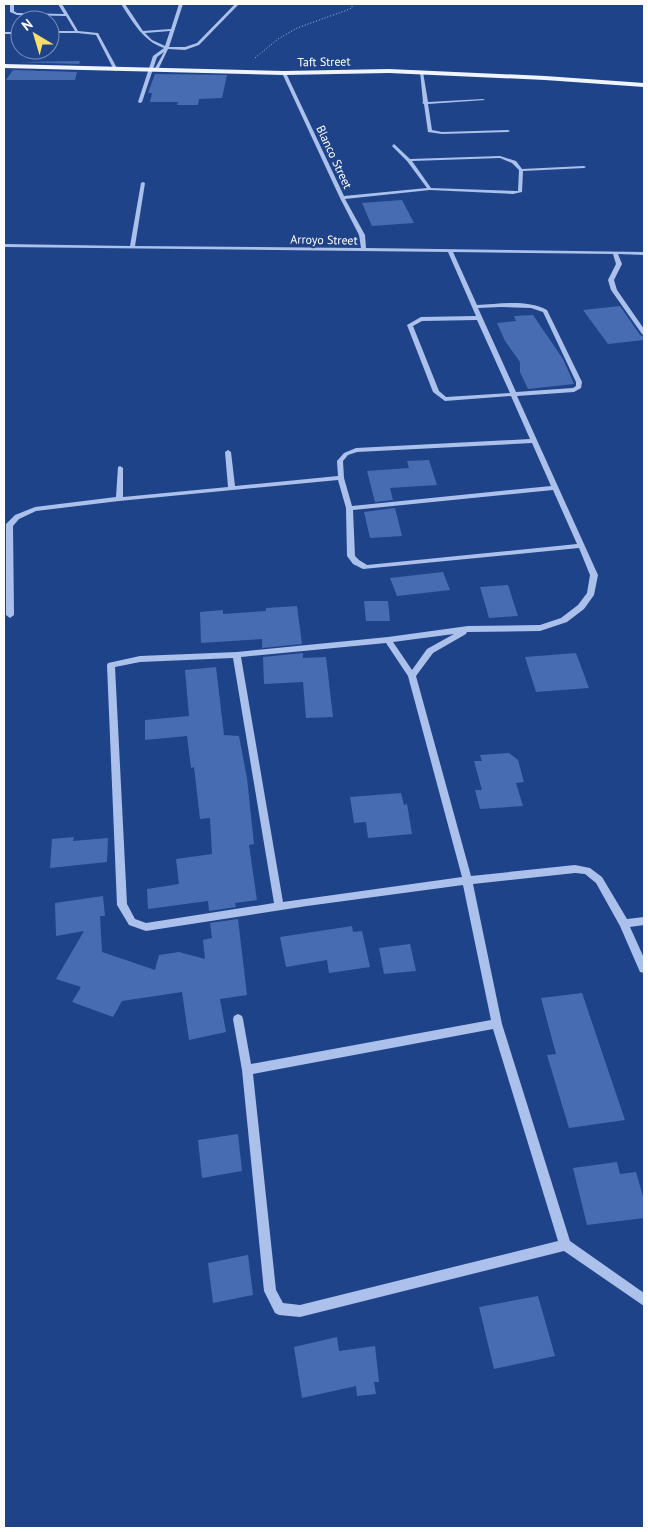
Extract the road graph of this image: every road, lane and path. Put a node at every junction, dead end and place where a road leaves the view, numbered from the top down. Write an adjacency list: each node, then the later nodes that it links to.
1 (12, 4): 7 (street)
2 (60, 4): 7 (street)
3 (123, 4): 11 (street)
4 (181, 4): 8 (street)
5 (237, 4): 12 (street)
6 (354, 4): 16 (path)
7 (66, 15): 10 (street)
8 (172, 30): 11 (street); 12 (street)
9 (60, 32): 10 (street)
10 (77, 32): 14 (street)
11 (143, 32): 12 (street)
12 (165, 49): 15 (street); 15 (street)
13 (4, 66): 14 (main road, Taft Street)
14 (116, 70): 15 (main road, Taft Street)
15 (153, 70): 16 (main road, Taft Street); 21 (street)
16 (239, 71): 18 (main road, Taft Street)
17 (421, 72): 18 (main road, Taft Street); 19 (main road, Taft Street); 22 (street)
18 (284, 73): 30 (street, Blanco Street)
19 (644, 85)
20 (483, 100): 22 (street)
21 (140, 102)
22 (424, 103): 23 (street)
23 (508, 131)
24 (394, 145): 25 (street)
25 (409, 160): 27 (street); 29 (street)
26 (584, 167): 27 (street)
27 (521, 170): 29 (street)
28 (143, 183): 32 (street)
29 (430, 188): 30 (street)
30 (342, 198): 33 (street, Blanco Street)
31 (4, 246): 32 (street, Arroyo Street)
32 (132, 247): 33 (street, Arroyo Street)
33 (364, 250): 34 (street, Arroyo Street)
34 (450, 252): 35 (street, Arroyo Street); 37 (street)
35 (615, 252): 36 (street, Arroyo Street); 39 (street)
36 (644, 253)
37 (475, 307): 38 (street); 40 (street)
38 (480, 318): 40 (street); 40 (street)
39 (644, 332)
40 (513, 393): 41 (street)
41 (534, 441): 44 (street); 45 (street)
42 (228, 452): 46 (street)
43 (120, 468): 47 (street)
44 (341, 478): 46 (street); 48 (street)
45 (555, 488): 48 (street); 49 (street)
46 (232, 489): 47 (street)
47 (119, 499): 50 (street)
48 (349, 508): 49 (street)
49 (580, 546): 51 (street)
50 (10, 615)
51 (468, 629): 52 (street); 54 (street)
52 (388, 640): 53 (street); 54 (street)
53 (237, 655): 56 (street); 56 (street)
54 (412, 676): 55 (street)
55 (467, 879): 56 (street); 58 (street); 61 (street)
56 (279, 906)
57 (644, 921): 58 (street)
58 (624, 924): 59 (street)
59 (644, 970)
60 (238, 1019): 62 (street)
61 (497, 1024): 62 (street); 63 (street)
62 (247, 1070): 63 (street)
63 (565, 1245): 64 (street)
64 (644, 1300)

